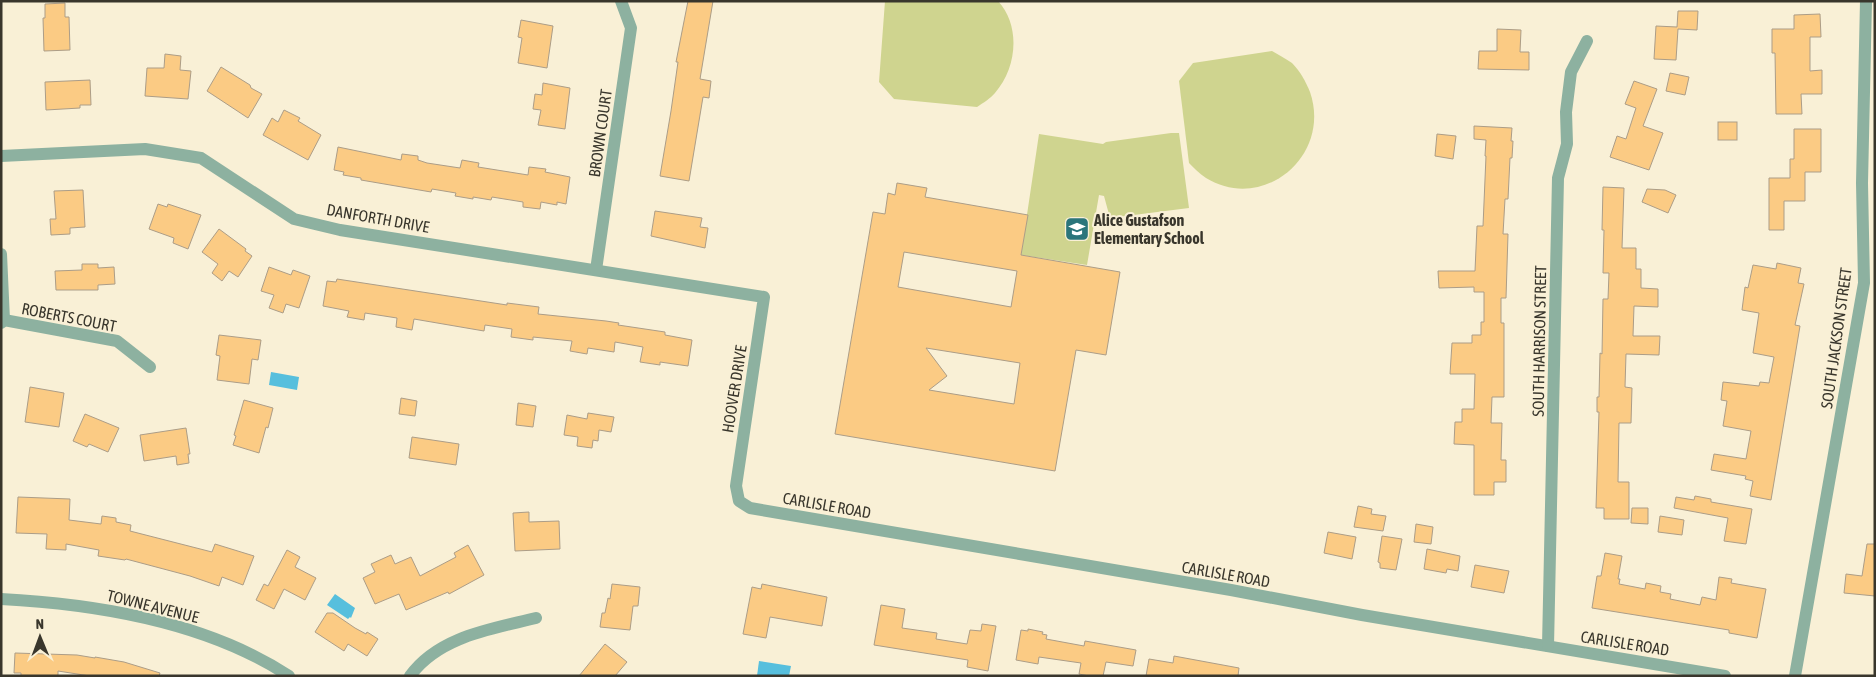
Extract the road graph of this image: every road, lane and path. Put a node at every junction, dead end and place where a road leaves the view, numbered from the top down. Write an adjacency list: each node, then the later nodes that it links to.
1 (622, 1): 6 (street, BROWN COURT)
2 (1866, 1): 17 (street, SOUTH JACKSON STREET)
3 (1587, 41): 13 (street, SOUTH HARRISON STREET)
4 (1, 156): 6 (street, DANFORTH DRIVE)
5 (1, 254): 8 (street, ROBERTS COURT)
6 (596, 270): 7 (street, DANFORTH DRIVE)
7 (764, 297): 10 (street, HOOVER DRIVE)
8 (3, 322): 9 (street, ROBERTS COURT)
9 (150, 367)
10 (736, 486): 13 (street, CARLISLE ROAD)
11 (1, 599): 14 (street, TOWNE AVENUE)
12 (536, 618): 15 (street)
13 (1548, 646): 16 (street, CARLISLE ROAD)
14 (289, 676)
15 (410, 676)
16 (1725, 676)
17 (1795, 676)

